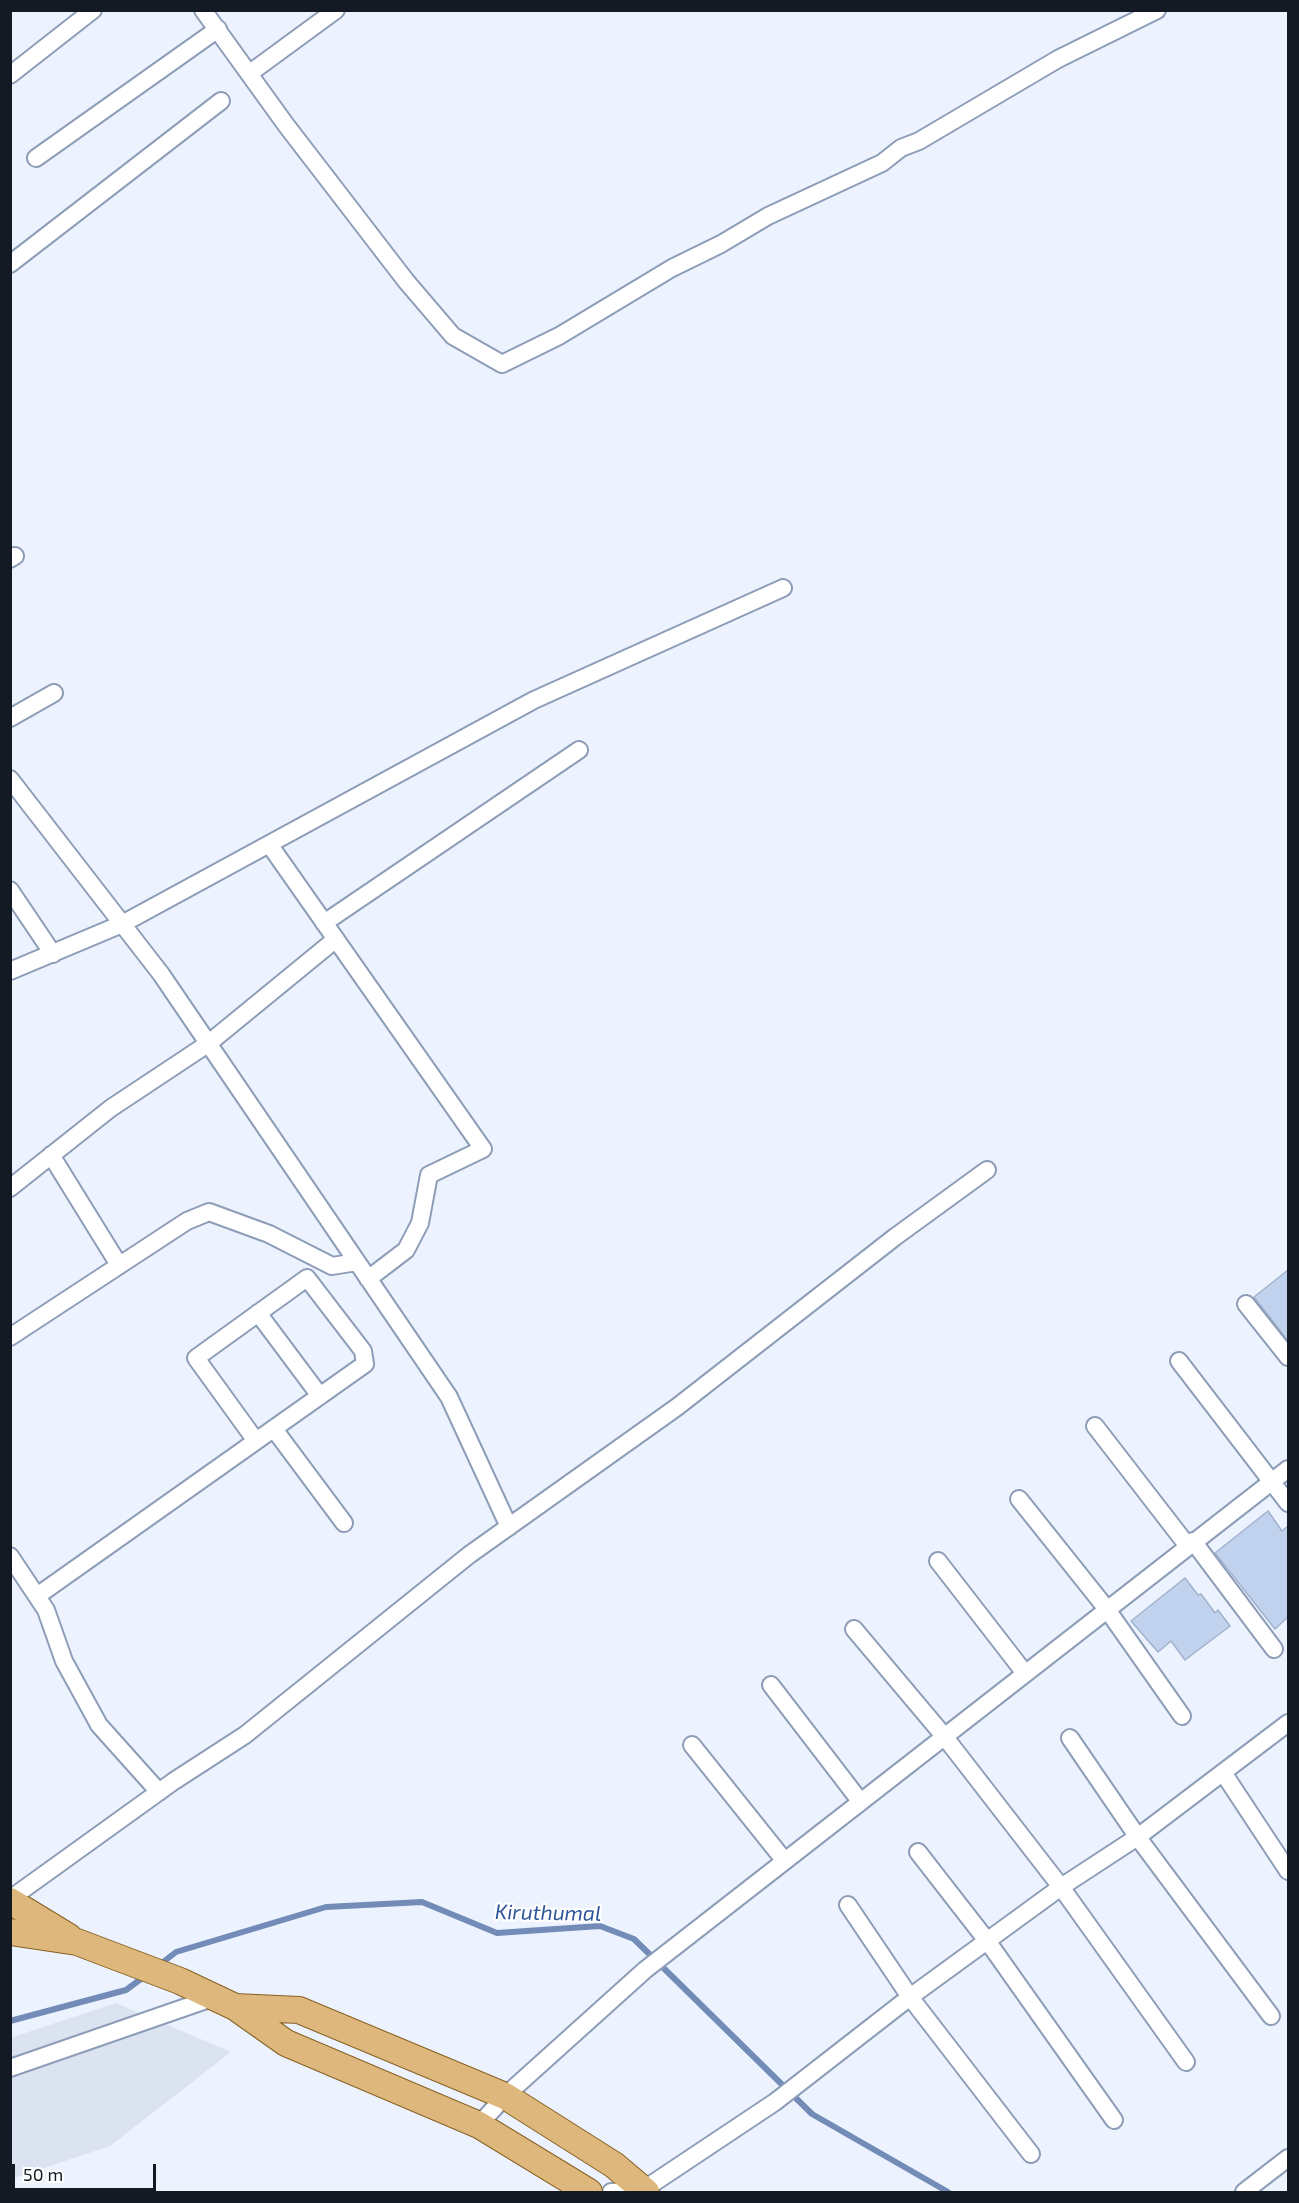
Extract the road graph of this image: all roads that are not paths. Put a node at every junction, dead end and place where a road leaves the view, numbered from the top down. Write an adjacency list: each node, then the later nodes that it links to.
1 (93, 10): 7 (street)
2 (203, 10): 5 (street)
3 (336, 10): 6 (street)
4 (1157, 10): 6 (street)
5 (218, 29): 6 (street); 9 (street)
6 (250, 73)
7 (10, 75)
8 (221, 101): 10 (street)
9 (36, 158)
10 (10, 264)
11 (783, 588): 16 (street)
12 (54, 693): 13 (street)
13 (10, 718)
14 (579, 750): 18 (street)
15 (10, 779): 19 (street)
16 (269, 844): 18 (street); 19 (street)
17 (10, 890): 21 (street)
18 (324, 923): 20 (street)
19 (122, 924): 21 (street); 23 (street)
20 (336, 939): 23 (street); 29 (street)
21 (53, 954): 22 (street)
22 (10, 970)
23 (209, 1043): 24 (street); 27 (street)
24 (51, 1155): 26 (street); 28 (street)
25 (987, 1170): 44 (street)
26 (10, 1188)
27 (357, 1262): 28 (street); 29 (street)
28 (119, 1265): 32 (street)
29 (368, 1279): 44 (street)
30 (1246, 1304): 33 (street)
31 (258, 1313): 35 (street); 35 (street); 38 (street)
32 (10, 1337)
33 (1288, 1357)
34 (1179, 1361): 40 (street)
35 (320, 1396): 37 (street)
36 (1095, 1426): 45 (street)
37 (274, 1429): 38 (street); 43 (street)
38 (256, 1441): 48 (street)
39 (1288, 1469): 40 (street)
40 (1272, 1481): 42 (street); 45 (street)
41 (1019, 1499): 49 (street)
42 (1288, 1503)
43 (344, 1523)
44 (509, 1527): 60 (street)
45 (1190, 1543): 49 (street); 51 (street)
46 (10, 1556): 48 (street)
47 (938, 1561): 52 (street)
48 (37, 1596): 60 (street)
49 (1106, 1608): 52 (street); 54 (street)
50 (854, 1629): 56 (street)
51 (1274, 1649)
52 (1024, 1672): 56 (street)
53 (771, 1685): 61 (street)
54 (1182, 1716)
55 (1288, 1723): 59 (street)
56 (944, 1736): 61 (street); 66 (street)
57 (1070, 1738): 62 (street)
58 (692, 1745): 64 (street)
59 (1224, 1774): 62 (street); 65 (street)
60 (159, 1792): 67 (street)
61 (860, 1801): 64 (street)
62 (1139, 1836): 66 (street); 74 (street)
63 (918, 1852): 71 (street)
64 (784, 1860): 77 (street)
65 (1288, 1871)
66 (1061, 1887): 71 (street); 75 (street)
67 (10, 1900): 70 (main road)
68 (848, 1905): 72 (street)
69 (10, 1932): 70 (main road)
70 (77, 1942): 73 (main road)
71 (988, 1942): 72 (street); 78 (street)
72 (910, 1997): 80 (street); 82 (street)
73 (225, 2002): 76 (street); 77 (main road); 79 (main road)
74 (1271, 2016)
75 (1186, 2062)
76 (10, 2068)
77 (505, 2096): 79 (street); 82 (main road)
78 (1114, 2120)
79 (480, 2125): 83 (main road)
80 (1031, 2154)
81 (1288, 2158): 85 (street)
82 (645, 2191): 84 (street)
83 (589, 2193)
84 (611, 2193)
85 (1244, 2193)

